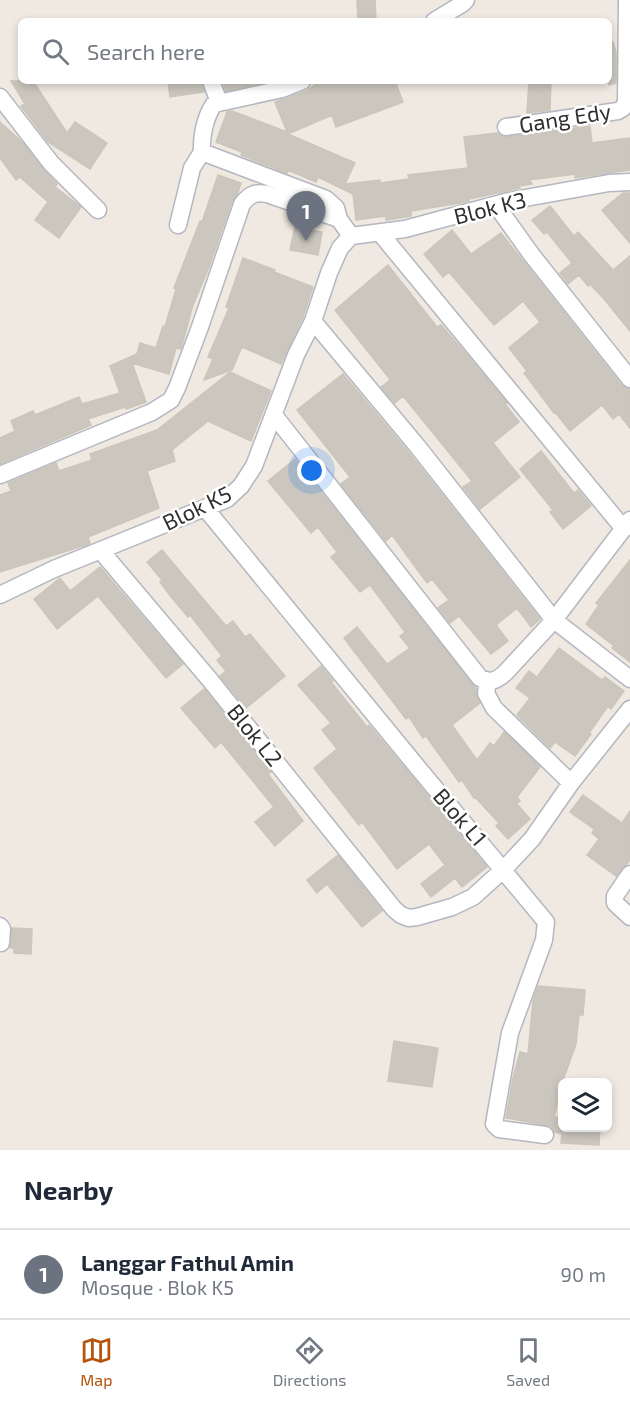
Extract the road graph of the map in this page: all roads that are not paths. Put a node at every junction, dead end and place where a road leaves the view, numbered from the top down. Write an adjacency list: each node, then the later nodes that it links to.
1 (466, 0): 3 (street)
2 (627, 0): 8 (street, Gang Edy)
3 (439, 18)
4 (212, 84): 7 (street)
5 (294, 84): 7 (street)
6 (0, 97): 12 (street)
7 (219, 102): 9 (street)
8 (506, 127)
9 (202, 152): 13 (street); 14 (street)
10 (630, 182): 11 (street, Blok K3)
11 (496, 205): 15 (street, Blok K3); 18 (street)
12 (98, 210)
13 (339, 219): 16 (street); 20 (street)
14 (178, 225)
15 (380, 233): 16 (street, Blok K3); 22 (street)
16 (351, 236): 17 (street, Blok K5)
17 (313, 321): 19 (street, Blok K5); 25 (street)
18 (630, 379)
19 (274, 415): 21 (street, Blok K5); 27 (street)
20 (0, 475)
21 (205, 508): 23 (street, Blok K5); 30 (street, Blok L1)
22 (627, 525): 25 (street)
23 (101, 550): 24 (street, Blok K5); 30 (street, Blok L2)
24 (0, 595)
25 (554, 620): 26 (street); 27 (street)
26 (630, 679)
27 (488, 681): 29 (street)
28 (630, 709): 29 (street)
29 (571, 783): 30 (street)
30 (504, 869): 35 (street, Blok L1)
31 (630, 874): 32 (street)
32 (630, 917)
33 (0, 926): 34 (street)
34 (1, 943)
35 (545, 1135)

